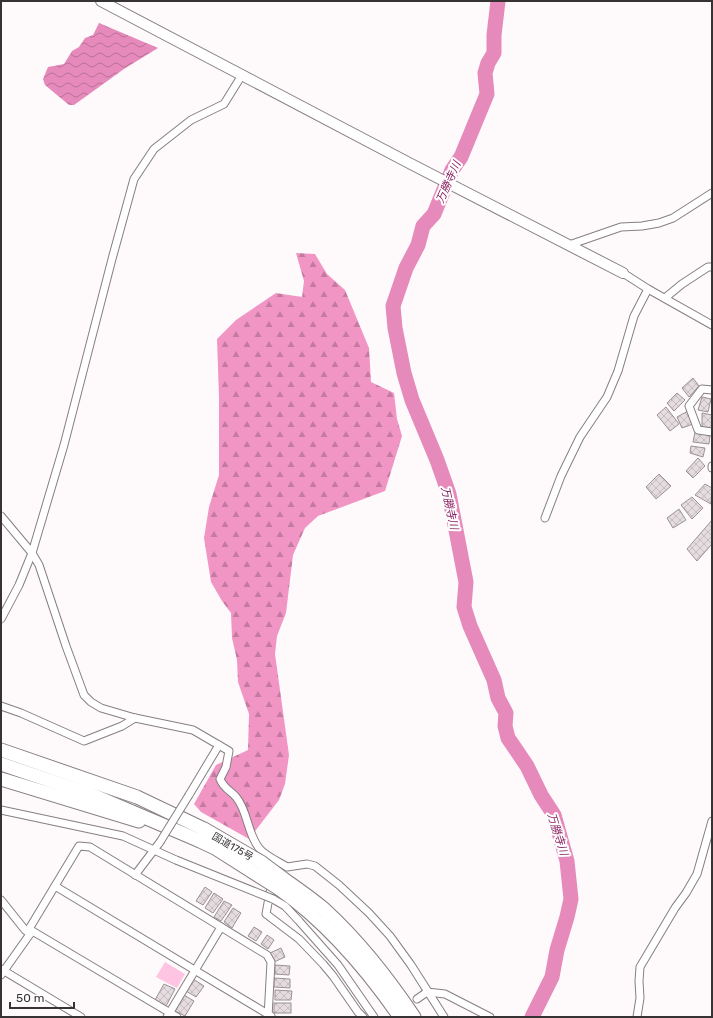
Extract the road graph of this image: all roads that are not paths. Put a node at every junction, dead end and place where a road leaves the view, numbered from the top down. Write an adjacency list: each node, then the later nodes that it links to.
1 (101, 1): 2 (street)
2 (242, 75): 4 (street); 14 (street)
3 (712, 193): 4 (street)
4 (569, 245): 6 (street)
5 (712, 267): 8 (street)
6 (623, 273): 7 (street)
7 (648, 289): 8 (street); 13 (street)
8 (665, 298): 9 (street)
9 (712, 325)
10 (712, 390): 11 (street)
11 (712, 432)
12 (1, 516): 14 (street)
13 (545, 518)
14 (32, 554): 15 (street); 17 (street)
15 (1, 619)
16 (1, 706): 17 (street)
17 (135, 718): 19 (street)
18 (1, 741): 23 (highway)
19 (219, 745): 28 (street, bridge); 30 (street)
20 (1, 750): 23 (highway, 国道175号)
21 (1, 764): 26 (highway, 国道175号)
22 (1, 780): 26 (highway)
23 (164, 809): 27 (highway, 国道175号)
24 (1, 810): 28 (street)
25 (712, 821): 49 (street)
26 (182, 832): 27 (highway, 国道175号)
27 (201, 835): 30 (highway, 国道175号, bridge)
28 (154, 850): 29 (street); 30 (street, bridge)
29 (135, 875): 31 (street); 33 (street)
30 (281, 883): 37 (street); 43 (street); 44 (street); 45 (highway, 国道175号); 46 (highway, 国道175号)
31 (55, 886): 34 (street); 35 (street)
32 (1, 900): 34 (street)
33 (221, 927): 35 (street); 40 (street)
34 (29, 931): 36 (street); 39 (street)
35 (194, 970): 39 (street); 40 (street)
36 (2, 972): 41 (street)
37 (427, 992): 38 (street); 47 (street); 48 (street)
38 (417, 999)
39 (168, 1015): 42 (street)
40 (269, 1016)
41 (81, 1017)
42 (177, 1017)
43 (363, 1017)
44 (374, 1017)
45 (400, 1017)
46 (414, 1017)
47 (444, 1017)
48 (490, 1017)
49 (637, 1017)

